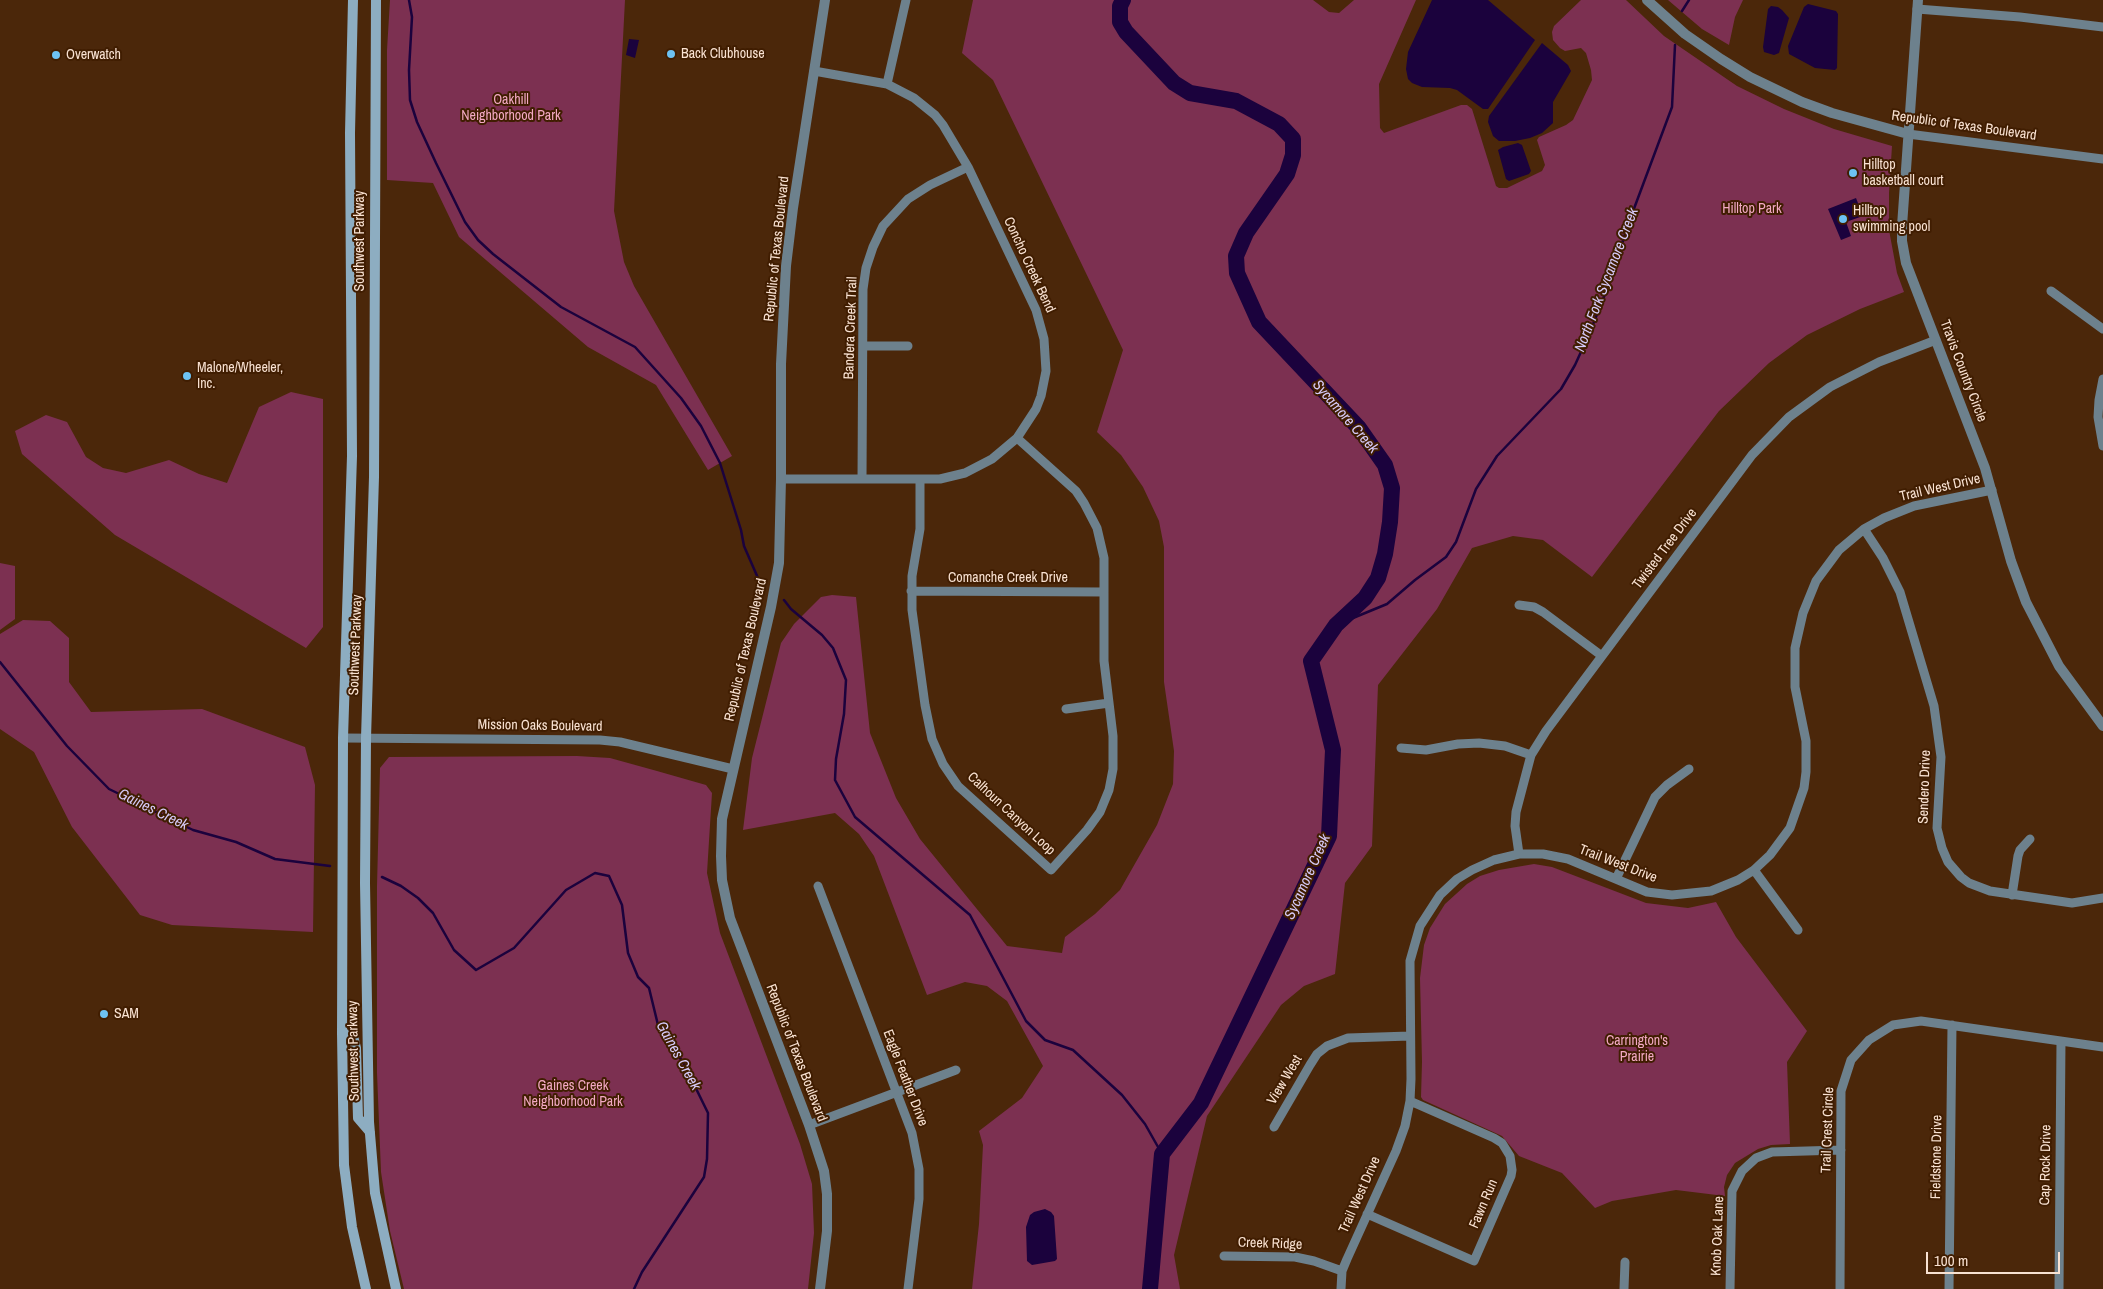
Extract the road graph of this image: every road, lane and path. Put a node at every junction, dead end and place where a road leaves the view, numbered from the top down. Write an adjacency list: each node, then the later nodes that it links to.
1 (353, 0): 34 (main road, Southwest Parkway)
2 (376, 0): 35 (main road, Southwest Parkway)
3 (825, 0): 8 (street, Republic of Texas Boulevard)
4 (906, 0): 9 (street)
5 (1647, 0): 10 (street, Republic of Texas Boulevard)
6 (1918, 4): 7 (street); 10 (street, Travis Country Circle)
7 (2103, 27)
8 (814, 71): 9 (street, Concho Creek Bend); 22 (street, Republic of Texas Boulevard)
9 (887, 84): 12 (street, Concho Creek Bend)
10 (1908, 134): 11 (street, Republic of Texas Boulevard); 15 (street, Travis Country Circle)
11 (2103, 159)
12 (968, 167): 16 (street, Bandera Creek Trail); 20 (street, Concho Creek Bend)
13 (2051, 291): 14 (street)
14 (2103, 329)
15 (1936, 340): 25 (street, Travis Country Circle); 30 (street, Twisted Tree Drive)
16 (863, 346): 17 (street); 23 (street, Bandera Creek Trail)
17 (908, 346)
18 (2103, 379): 19 (street)
19 (2100, 417): 21 (street)
20 (1017, 438): 24 (street, Concho Creek Bend); 28 (street, Calhoun Canyon Loop)
21 (2103, 446)
22 (781, 479): 23 (street, Concho Creek Bend); 39 (street, Republic of Texas Boulevard)
23 (862, 479): 24 (street, Concho Creek Bend)
24 (920, 479): 27 (street, Calhoun Canyon Loop)
25 (1992, 490): 26 (street, Trail West Drive); 33 (street, Travis Country Circle)
26 (1864, 529): 42 (street, Trail West Drive); 45 (street, Sendero Drive)
27 (911, 591): 28 (street, Comanche Creek Drive); 31 (street, Calhoun Canyon Loop)
28 (1104, 592): 31 (street, Calhoun Canyon Loop)
29 (1518, 605): 30 (street)
30 (1602, 656): 37 (street, Twisted Tree Drive)
31 (1109, 703): 32 (street)
32 (1066, 709)
33 (2103, 726)
34 (343, 738): 35 (street, Mission Oaks Boulevard); 49 (main road, Southwest Parkway)
35 (366, 738): 39 (street, Mission Oaks Boulevard); 58 (main road, Southwest Parkway)
36 (1401, 748): 37 (street)
37 (1531, 755): 41 (street, Twisted Tree Drive)
38 (1689, 768): 43 (street)
39 (733, 769): 56 (street, Republic of Texas Boulevard)
40 (2030, 839): 45 (street)
41 (1519, 854): 43 (street, Trail West Drive); 50 (street, Trail West Drive)
42 (1754, 870): 43 (street, Trail West Drive); 47 (street)
43 (1616, 879)
44 (818, 886): 54 (street, Eagle Feather Drive)
45 (2012, 895): 46 (street, Sendero Drive)
46 (2103, 898)
47 (1798, 930)
48 (1952, 1025): 51 (street, Trail Crest Circle); 59 (street, Trail Crest Circle); 72 (street, Fieldstone Drive)
49 (342, 1033): 58 (main road); 64 (main road, Southwest Parkway)
50 (1410, 1036): 55 (street, Trail West Drive); 57 (street, View West)
51 (2061, 1041): 52 (street, Trail Crest Circle); 73 (street, Cap Rock Drive)
52 (2103, 1047)
53 (956, 1070): 54 (street)
54 (896, 1093): 56 (street); 67 (street, Eagle Feather Drive)
55 (1410, 1101): 60 (street, Trail West Drive); 60 (street, Fawn Run)
56 (809, 1125): 66 (street, Republic of Texas Boulevard)
57 (1274, 1127)
58 (370, 1132): 65 (main road, Southwest Parkway)
59 (1841, 1150): 70 (street, Knob Oak Lane); 71 (street, Trail Crest Circle)
60 (1367, 1214): 63 (street, Trail West Drive)
61 (1224, 1256): 63 (street, Creek Ridge)
62 (1625, 1262): 69 (street)
63 (1342, 1271): 68 (street, Trail West Drive)
64 (366, 1289)
65 (396, 1289)
66 (820, 1289)
67 (908, 1289)
68 (1341, 1289)
69 (1624, 1289)
70 (1730, 1289)
71 (1840, 1289)
72 (1949, 1289)
73 (2058, 1289)

